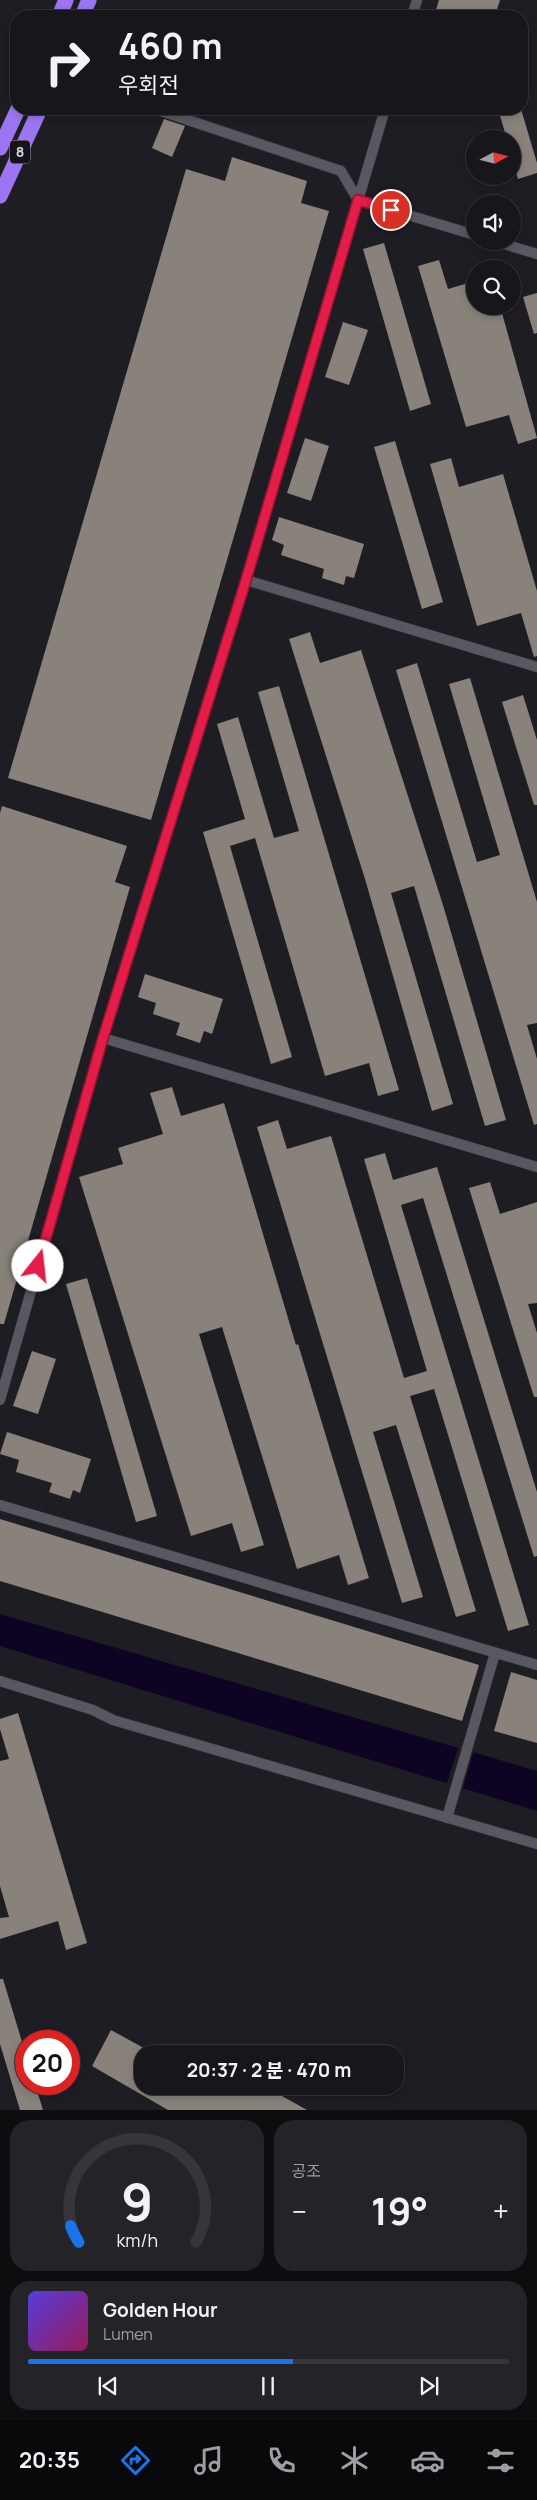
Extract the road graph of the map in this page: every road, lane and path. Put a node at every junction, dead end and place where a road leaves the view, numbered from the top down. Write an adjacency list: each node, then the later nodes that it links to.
1 (15, 115): 5 (highway, 8)
2 (37, 115): 6 (highway, 8)
3 (173, 115): 7 (lane)
4 (383, 115): 7 (lane)
5 (0, 148)
6 (0, 196)
7 (358, 200): 8 (lane); 11 (lane)
8 (466, 232)
9 (521, 249): 10 (lane)
10 (537, 254)
11 (246, 580): 12 (lane); 13 (lane)
12 (537, 667)
13 (103, 1038): 14 (lane); 15 (lane)
14 (537, 1167)
15 (0, 1400)
16 (0, 1505): 17 (lane)
17 (495, 1652): 18 (lane); 20 (lane)
18 (537, 1665)
19 (0, 1681): 20 (lane)
20 (447, 1818): 21 (lane)
21 (537, 1844)

